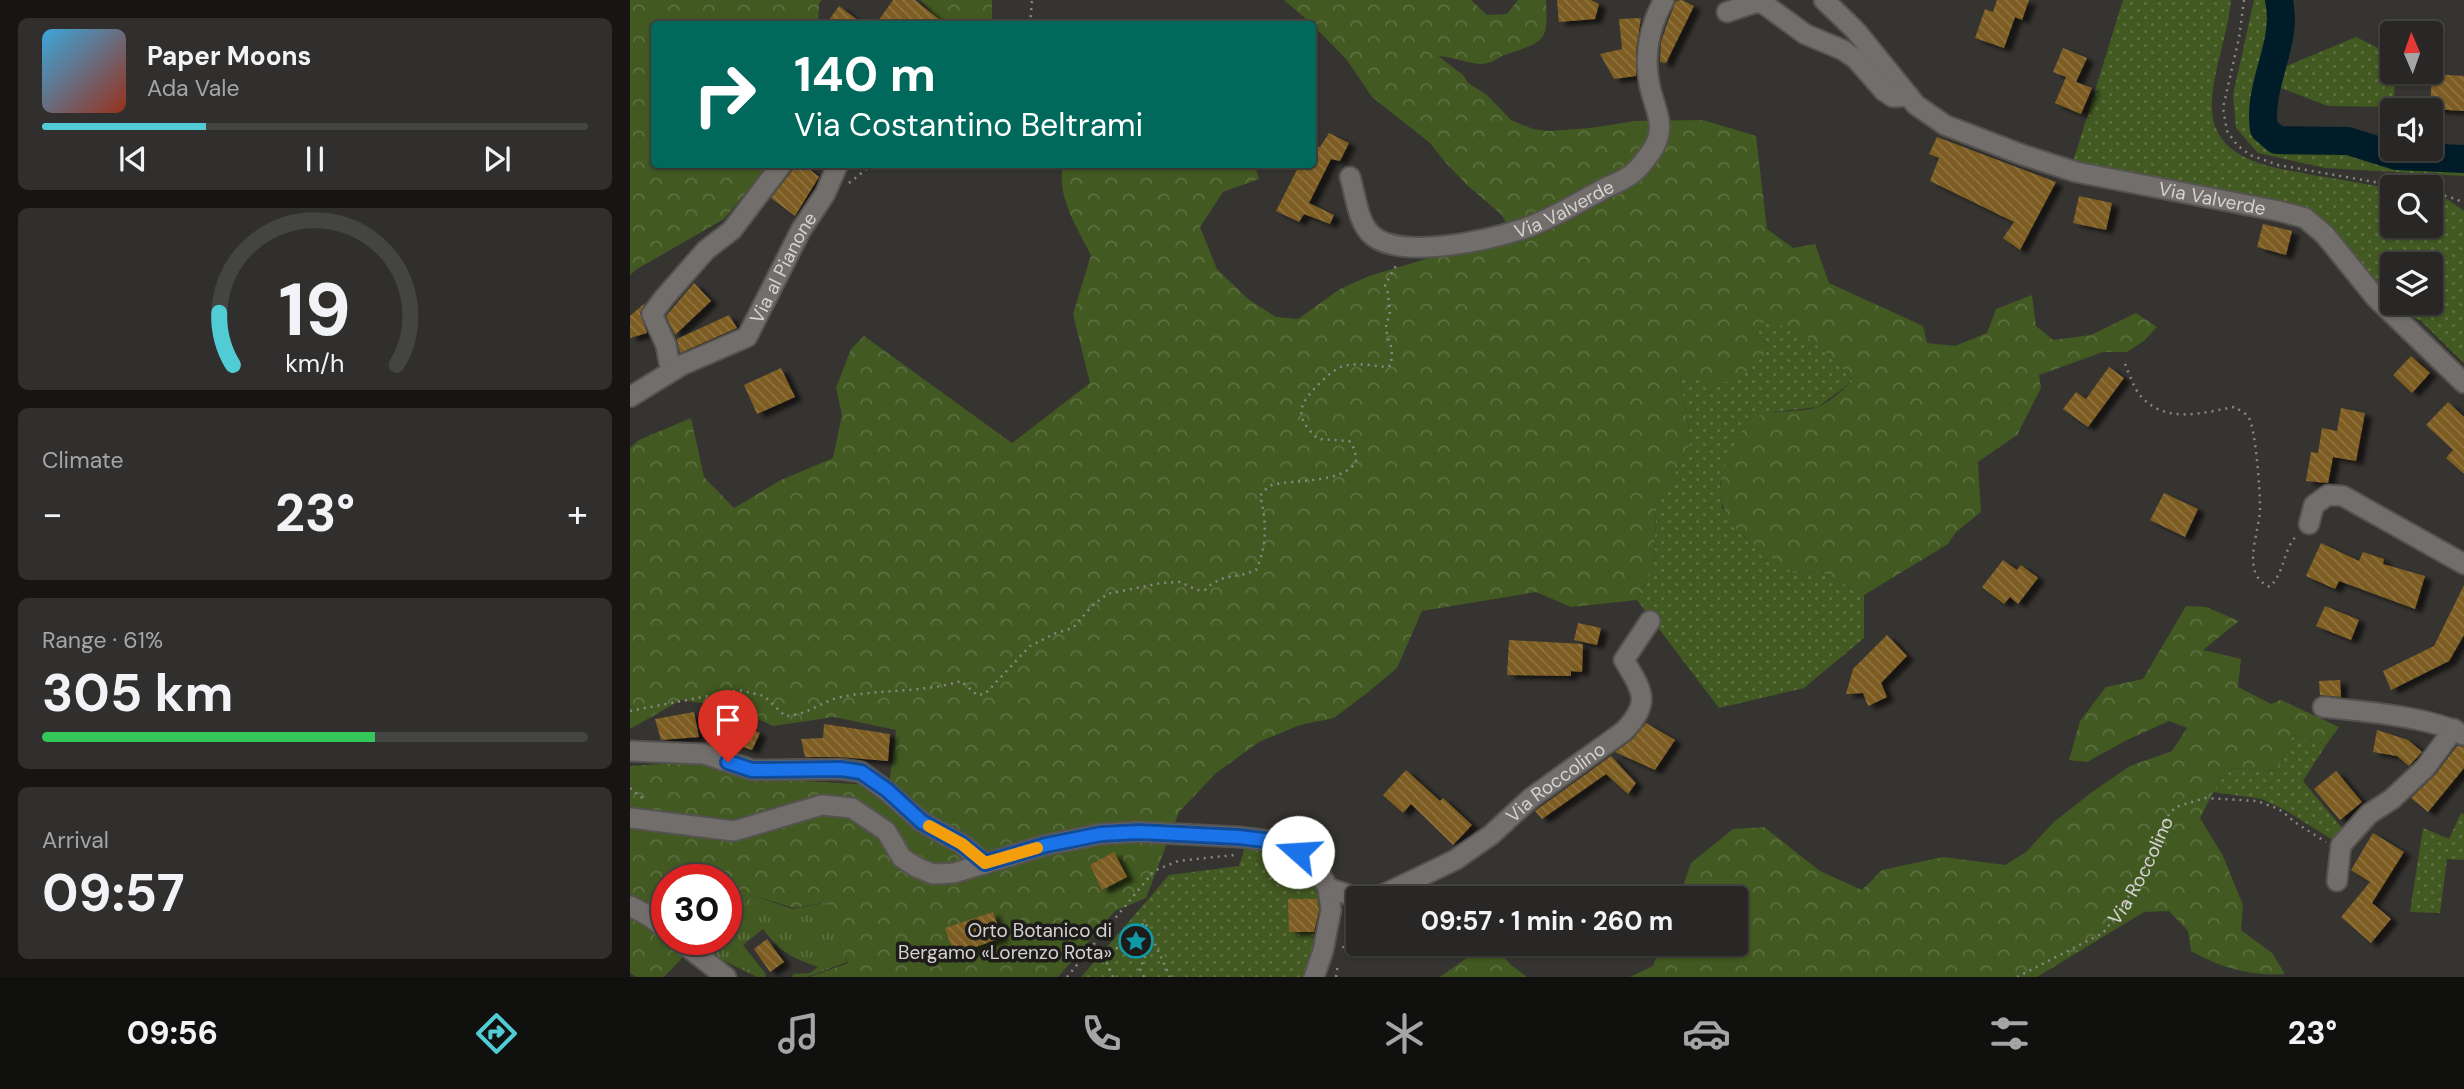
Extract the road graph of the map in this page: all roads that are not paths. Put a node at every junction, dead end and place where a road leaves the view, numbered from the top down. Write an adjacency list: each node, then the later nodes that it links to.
1 (1664, 0): 7 (street, Via Valverde)
2 (1824, 0): 4 (street, Via Valverde)
3 (1727, 12): 4 (street, Via Valverde)
4 (1909, 96): 9 (street, Via Valverde)
5 (779, 168): 8 (street)
6 (836, 168): 8 (street, Via al Pianone)
7 (1350, 177)
8 (674, 370): 10 (street, Via al Pianone)
9 (2464, 383)
10 (630, 397)
11 (2309, 524): 12 (street)
12 (2464, 564)
13 (1650, 621): 20 (street, Via Roccolino)
14 (2323, 707): 15 (street)
15 (2459, 732): 19 (street)
16 (630, 751): 18 (street)
17 (630, 818): 18 (street)
18 (985, 863): 21 (street)
19 (2337, 881)
20 (1401, 886)
21 (1328, 888): 22 (street); 27 (street)
22 (1346, 894)
23 (630, 906): 24 (street)
24 (651, 918)
25 (698, 955): 26 (street)
26 (726, 977)
27 (1314, 977)

